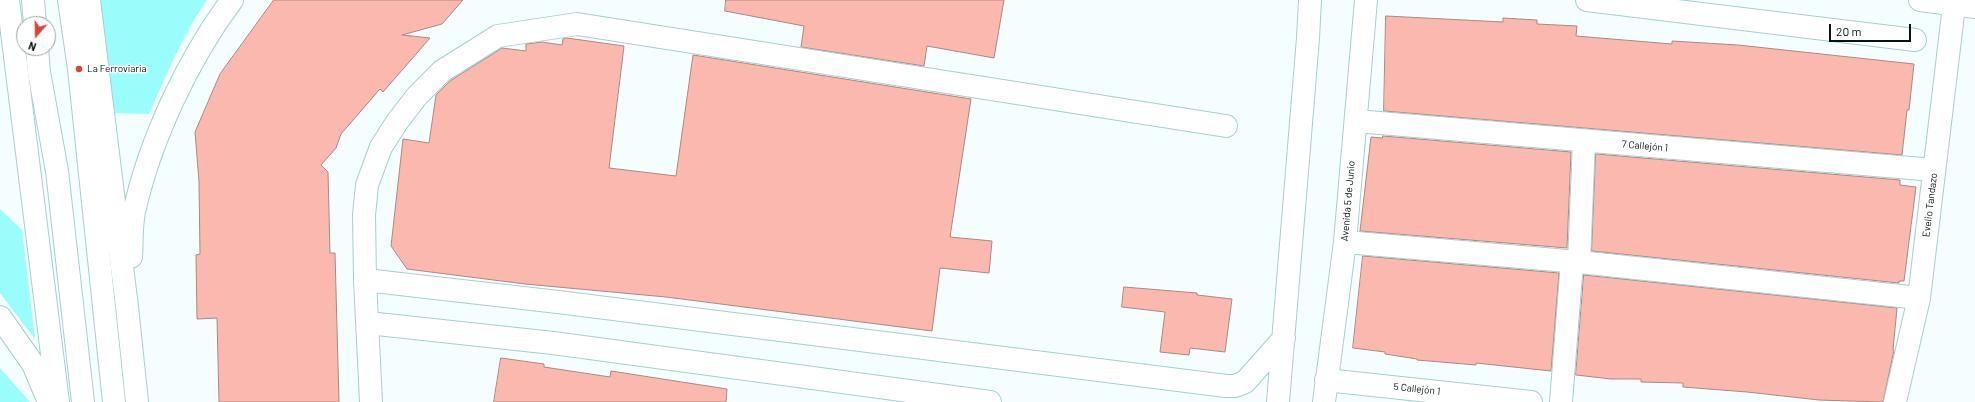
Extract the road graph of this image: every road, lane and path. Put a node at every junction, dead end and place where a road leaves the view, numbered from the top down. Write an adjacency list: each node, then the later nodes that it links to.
1 (8, 0): 30 (street)
2 (33, 0): 12 (street)
3 (69, 0): 32 (street)
4 (88, 0): 23 (street)
5 (232, 0): 23 (street)
6 (1310, 0): 26 (street)
7 (1366, 0): 15 (street, Avenida 5 de Junio)
8 (1586, 0): 10 (street)
9 (1920, 0): 11 (street)
10 (1613, 2): 13 (street)
11 (1964, 7): 18 (street, Evelio Tandazo)
12 (34, 16)
13 (1915, 40)
14 (38, 56): 31 (street)
15 (1356, 121): 17 (street, 7 Callejón 1); 19 (street, Avenida 5 de Junio)
16 (1226, 126): 21 (street)
17 (1584, 141): 18 (street, 7 Callejón 1); 20 (street)
18 (1934, 170): 22 (street, Evelio Tandazo)
19 (1345, 242): 20 (street); 27 (street, Avenida 5 de Junio)
20 (1575, 262): 22 (street); 39 (street)
21 (365, 280): 25 (street); 26 (street)
22 (1919, 298): 40 (street, Evelio Tandazo)
23 (127, 306): 33 (street)
24 (0, 317): 29 (street)
25 (368, 323): 34 (street); 35 (street)
26 (1284, 338): 36 (street)
27 (1326, 380): 28 (street, 5 Callejón 1); 37 (street, Avenida 5 de Junio)
28 (1442, 397): 38 (street, 5 Callejón 1)
29 (50, 402)
30 (58, 402)
31 (83, 402)
32 (114, 402)
33 (137, 402)
34 (371, 402)
35 (990, 402)
36 (1278, 402)
37 (1324, 402)
38 (1531, 402)
39 (1562, 402)
40 (1895, 402)

